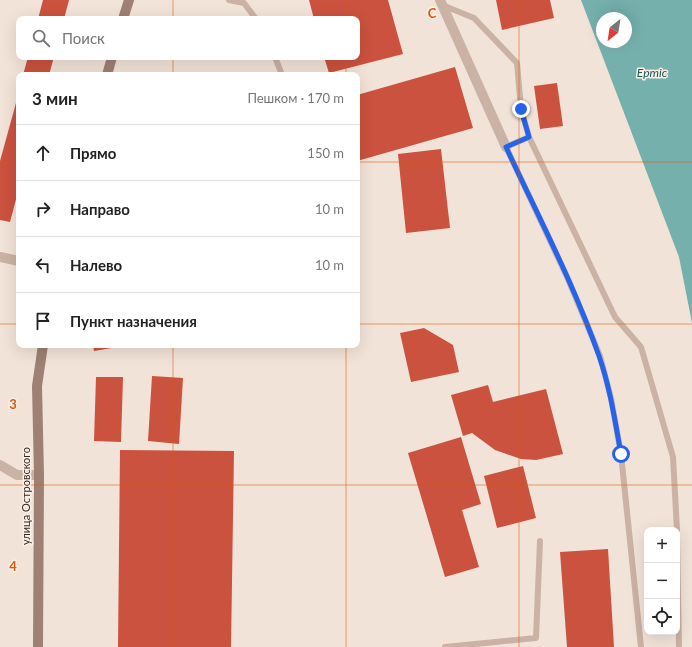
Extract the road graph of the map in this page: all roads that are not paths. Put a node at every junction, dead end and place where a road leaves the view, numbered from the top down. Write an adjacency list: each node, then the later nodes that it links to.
1 (129, 0): 4 (main road)
2 (229, 0): 5 (lane)
3 (441, 3): 10 (lane); 11 (street)
4 (124, 16)
5 (254, 16)
6 (111, 60): 8 (main road)
7 (276, 60): 9 (lane)
8 (107, 72)
9 (281, 72)
10 (529, 137): 11 (lane); 17 (lane)
11 (506, 147): 22 (lane)
12 (0, 257): 13 (street)
13 (16, 260)
14 (43, 348): 16 (main road, улица Островского)
15 (0, 465): 16 (street)
16 (39, 475): 20 (main road, улица Островского)
17 (676, 527)
18 (540, 541): 21 (lane)
19 (677, 563): 23 (lane)
20 (38, 647)
21 (445, 647)
22 (641, 647)
23 (679, 647)

